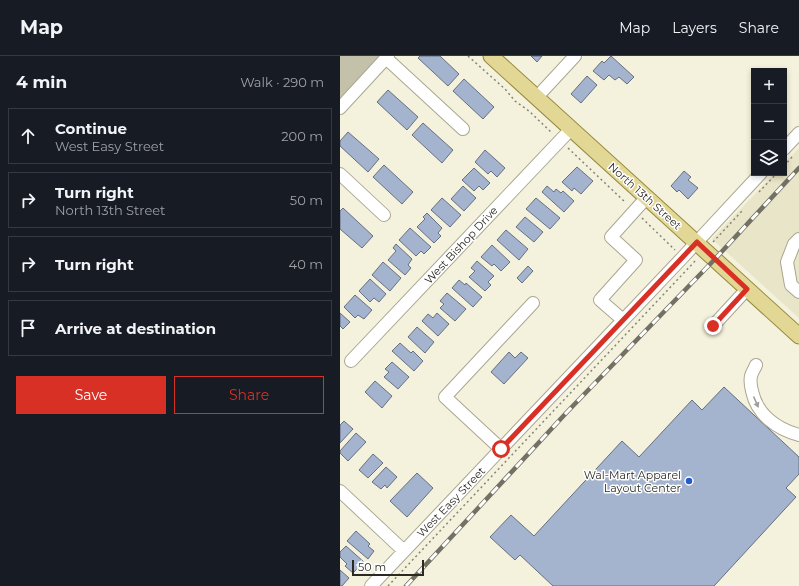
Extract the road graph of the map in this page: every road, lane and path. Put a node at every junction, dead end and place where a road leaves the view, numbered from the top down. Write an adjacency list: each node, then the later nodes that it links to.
1 (468, 56): 10 (path)
2 (491, 56): 5 (main road, North 13th Street)
3 (575, 56): 5 (street)
4 (387, 57): 6 (street); 7 (street)
5 (537, 97): 8 (main road, North 13th Street)
6 (340, 108)
7 (463, 129)
8 (571, 129): 17 (main road, North 13th Street); 32 (street, West Bishop Drive)
9 (799, 133): 12 (street)
10 (553, 134)
11 (567, 148): 19 (path)
12 (789, 152)
13 (340, 174): 20 (street)
14 (758, 176): 23 (street, West Easy Street)
15 (774, 176): 16 (path)
16 (756, 195)
17 (647, 197): 19 (street); 23 (main road, North 13th Street)
18 (746, 206): 21 (path)
19 (635, 211): 24 (path); 29 (street)
20 (384, 215)
21 (716, 239)
22 (799, 239): 27 (street)
23 (697, 242): 26 (main road, North 13th Street); 29 (street, West Easy Street)
24 (677, 252)
25 (694, 262): 39 (path)
26 (747, 289): 30 (street); 31 (main road, North 13th Street)
27 (799, 292)
28 (533, 303): 35 (street)
29 (624, 320): 35 (street, West Easy Street)
30 (713, 326)
31 (799, 336)
32 (351, 361)
33 (756, 365): 34 (street, one-way to 34)
34 (799, 435)
35 (501, 449): 37 (street, West Easy Street)
36 (340, 492): 37 (street)
37 (404, 551): 38 (street, West Easy Street)
38 (371, 586)
39 (388, 586)

